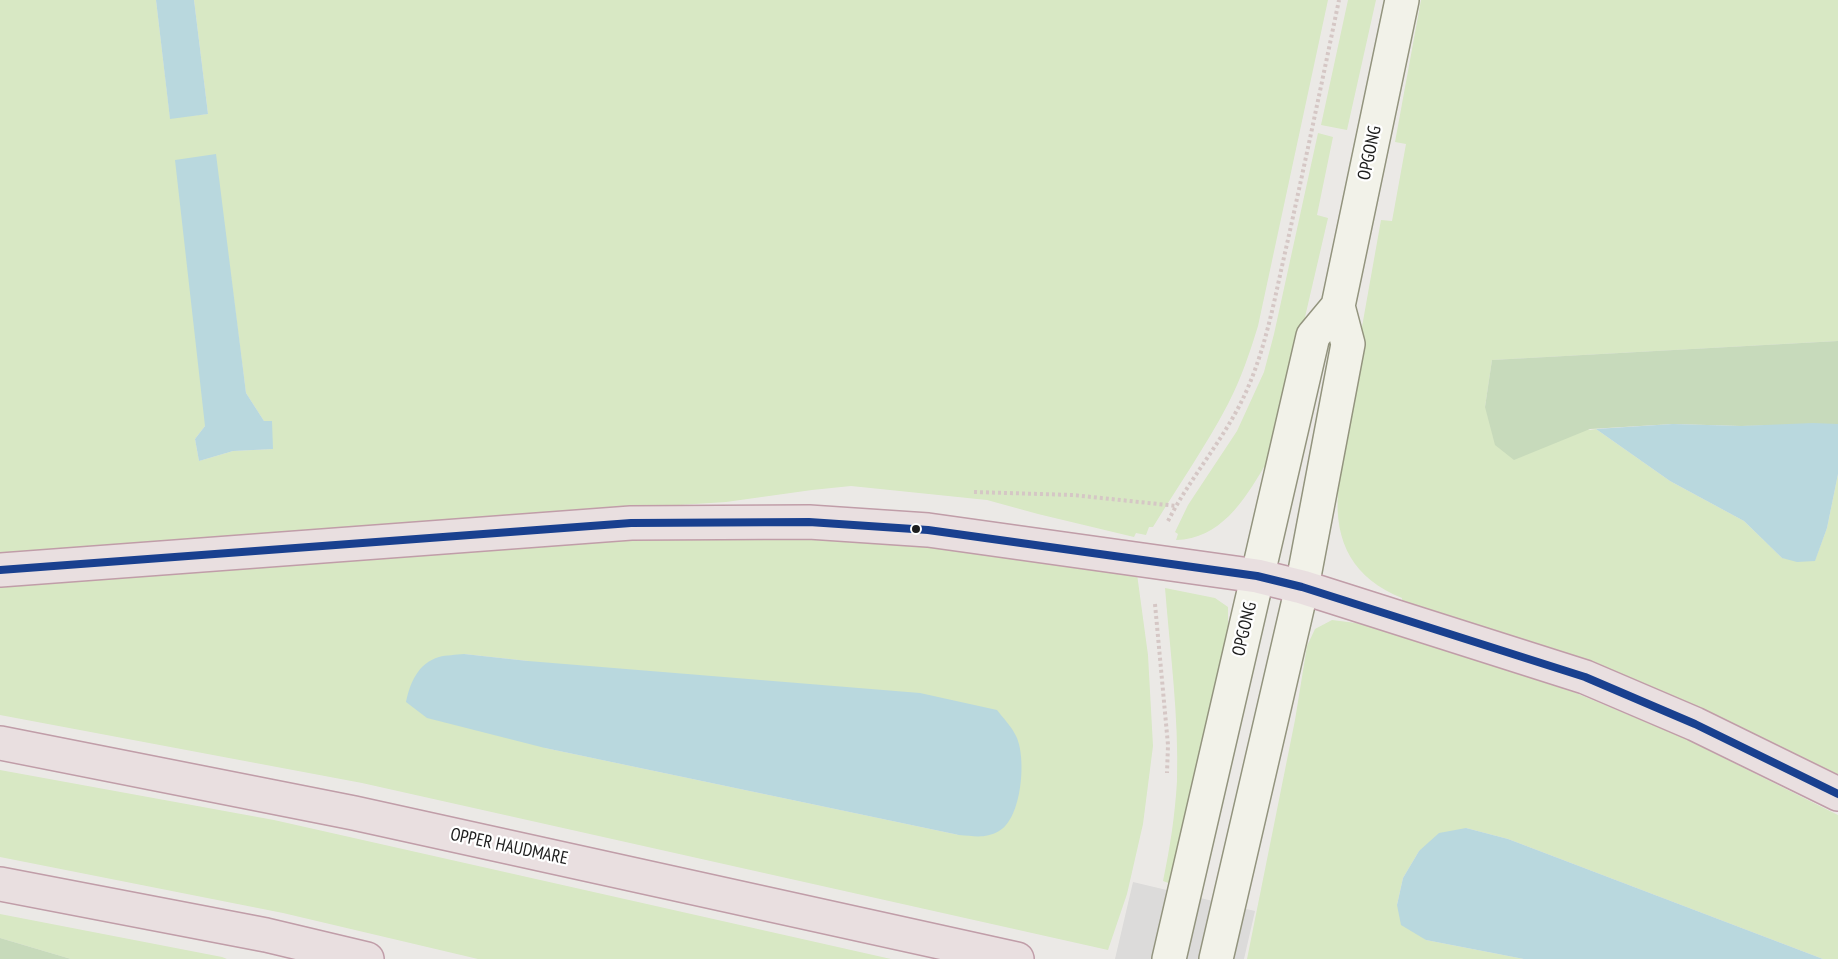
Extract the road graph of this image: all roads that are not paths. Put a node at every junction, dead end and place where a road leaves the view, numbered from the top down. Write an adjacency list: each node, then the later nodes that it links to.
1 (1402, 0): 2 (main road, OPGONG)
2 (1338, 306): 4 (main road, OPGONG); 5 (main road, OPGONG)
3 (0, 570): 4 (highway)
4 (1257, 576): 5 (highway); 11 (main road, OPGONG)
5 (1302, 587): 7 (highway); 12 (main road, OPGONG)
6 (0, 743): 10 (highway, OPPER HAUDMARE)
7 (1838, 794)
8 (0, 884): 9 (highway)
9 (367, 959)
10 (1017, 959)
11 (1169, 959)
12 (1216, 959)

